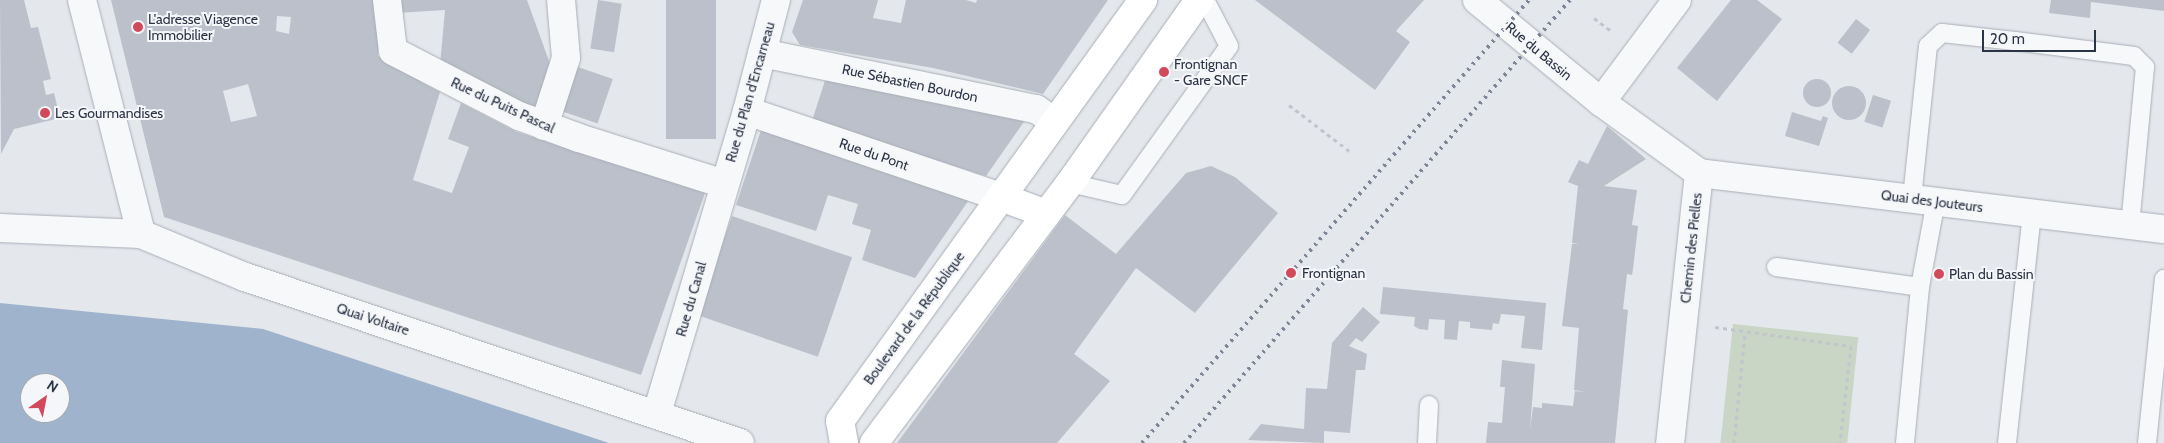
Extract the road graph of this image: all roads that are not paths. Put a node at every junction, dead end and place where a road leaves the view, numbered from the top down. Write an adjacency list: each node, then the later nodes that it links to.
1 (82, 0): 25 (street)
2 (387, 0): 14 (street, Rue du Puits Pascal)
3 (561, 0): 14 (street)
4 (776, 0): 10 (street, Rue du Plan d'Encarneau)
5 (1143, 0): 13 (main road, Boulevard de la République)
6 (1199, 0): 17 (main road)
7 (1205, 0): 17 (lane)
8 (1478, 0): 11 (street, Rue du Bassin)
9 (1677, 0): 11 (street)
10 (762, 53): 12 (street, Rue du Plan d'Encarneau); 13 (street, Rue Sébastien Bourdon)
11 (1601, 102): 15 (street, Chemin des Pielles)
12 (747, 111): 16 (street, Rue du Plan d'Encarneau); 18 (street, Rue du Pont)
13 (1054, 121): 18 (main road, Boulevard de la République)
14 (544, 126): 16 (street, Rue du Puits Pascal)
15 (1699, 173): 19 (street, Quai des Jouteurs); 35 (street, Chemin des Pielles)
16 (724, 184): 30 (street, Rue du Canal)
17 (1070, 184): 21 (main road)
18 (1001, 197): 21 (main road); 32 (main road, Boulevard de la République)
19 (1924, 200): 20 (street, Quai des Jouteurs); 22 (lane); 28 (lane)
20 (2032, 213): 22 (street, Quai des Jouteurs); 37 (lane)
21 (1046, 214): 33 (main road)
22 (2130, 225): 24 (street, Quai des Jouteurs)
23 (0, 228): 25 (street, Quai Voltaire)
24 (2164, 229)
25 (141, 234): 30 (street, Quai Voltaire)
26 (1776, 267): 28 (lane)
27 (2164, 279): 38 (lane)
28 (1920, 287): 36 (lane)
29 (1429, 405): 34 (lane)
30 (656, 413): 31 (street, Quai Voltaire)
31 (740, 443)
32 (844, 443)
33 (874, 443)
34 (1427, 443)
35 (1670, 443)
36 (1905, 443)
37 (2007, 443)
38 (2147, 443)

